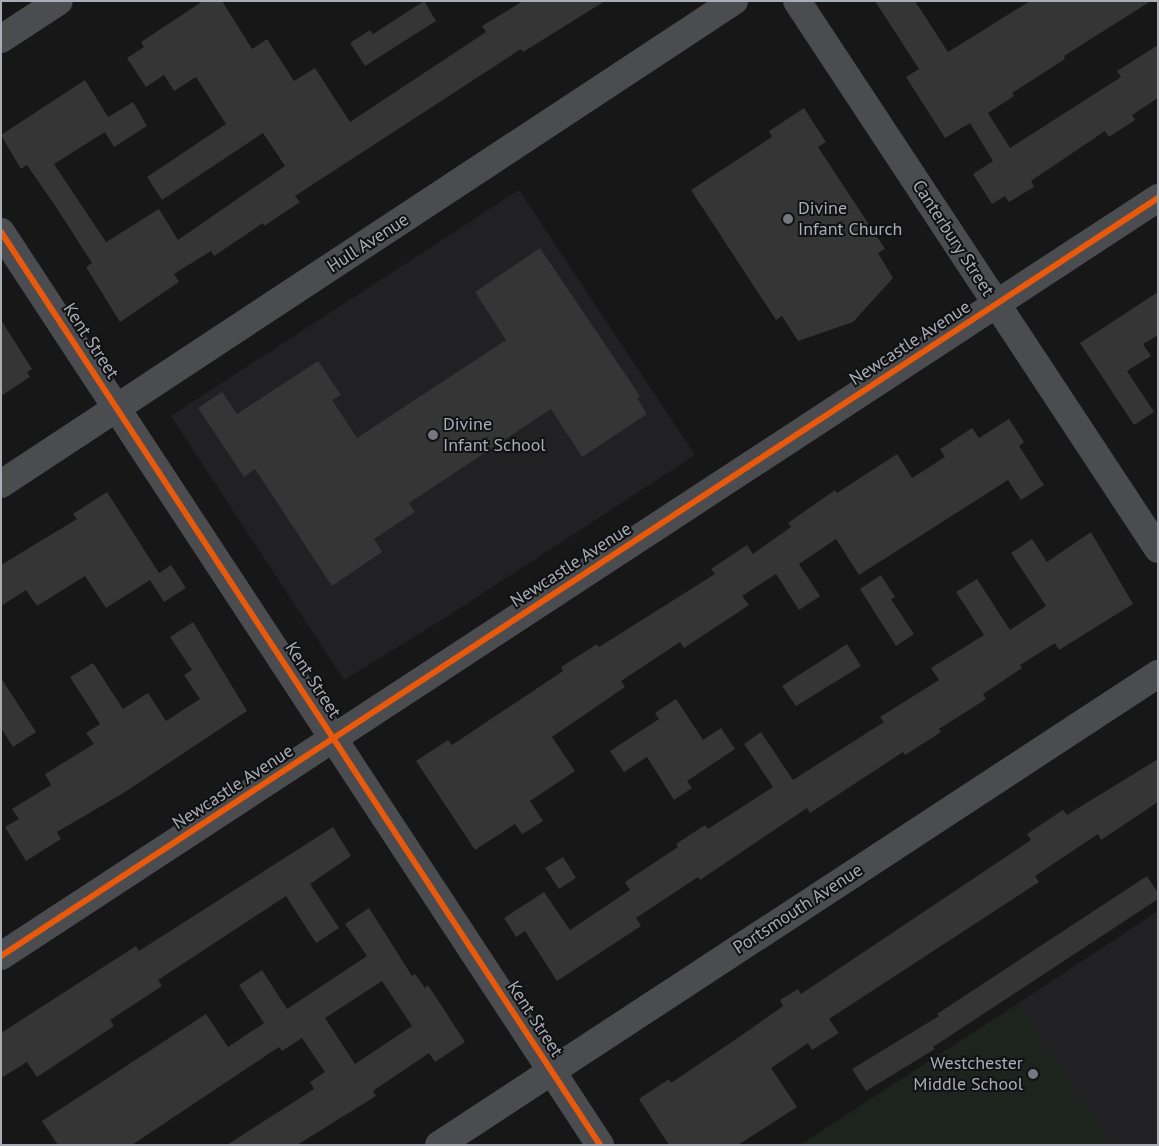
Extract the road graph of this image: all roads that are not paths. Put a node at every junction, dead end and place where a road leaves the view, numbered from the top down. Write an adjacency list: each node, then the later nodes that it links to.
1 (59, 1): 4 (street)
2 (734, 1): 8 (street, Hull Avenue)
3 (797, 1): 7 (street, Canterbury Street)
4 (1, 39)
5 (1158, 198): 7 (street, Newcastle Avenue)
6 (1, 232): 8 (street, Kent Street)
7 (996, 304): 10 (street, Canterbury Street); 12 (street, Newcastle Avenue)
8 (117, 408): 9 (street, Hull Avenue); 12 (street, Kent Street)
9 (1, 484)
10 (1158, 549)
11 (1158, 674): 14 (street, Portsmouth Avenue)
12 (334, 739): 13 (street, Newcastle Avenue); 14 (street, Kent Street)
13 (1, 956)
14 (551, 1070): 15 (street, Portsmouth Avenue); 16 (street, Kent Street)
15 (438, 1145)
16 (600, 1145)

